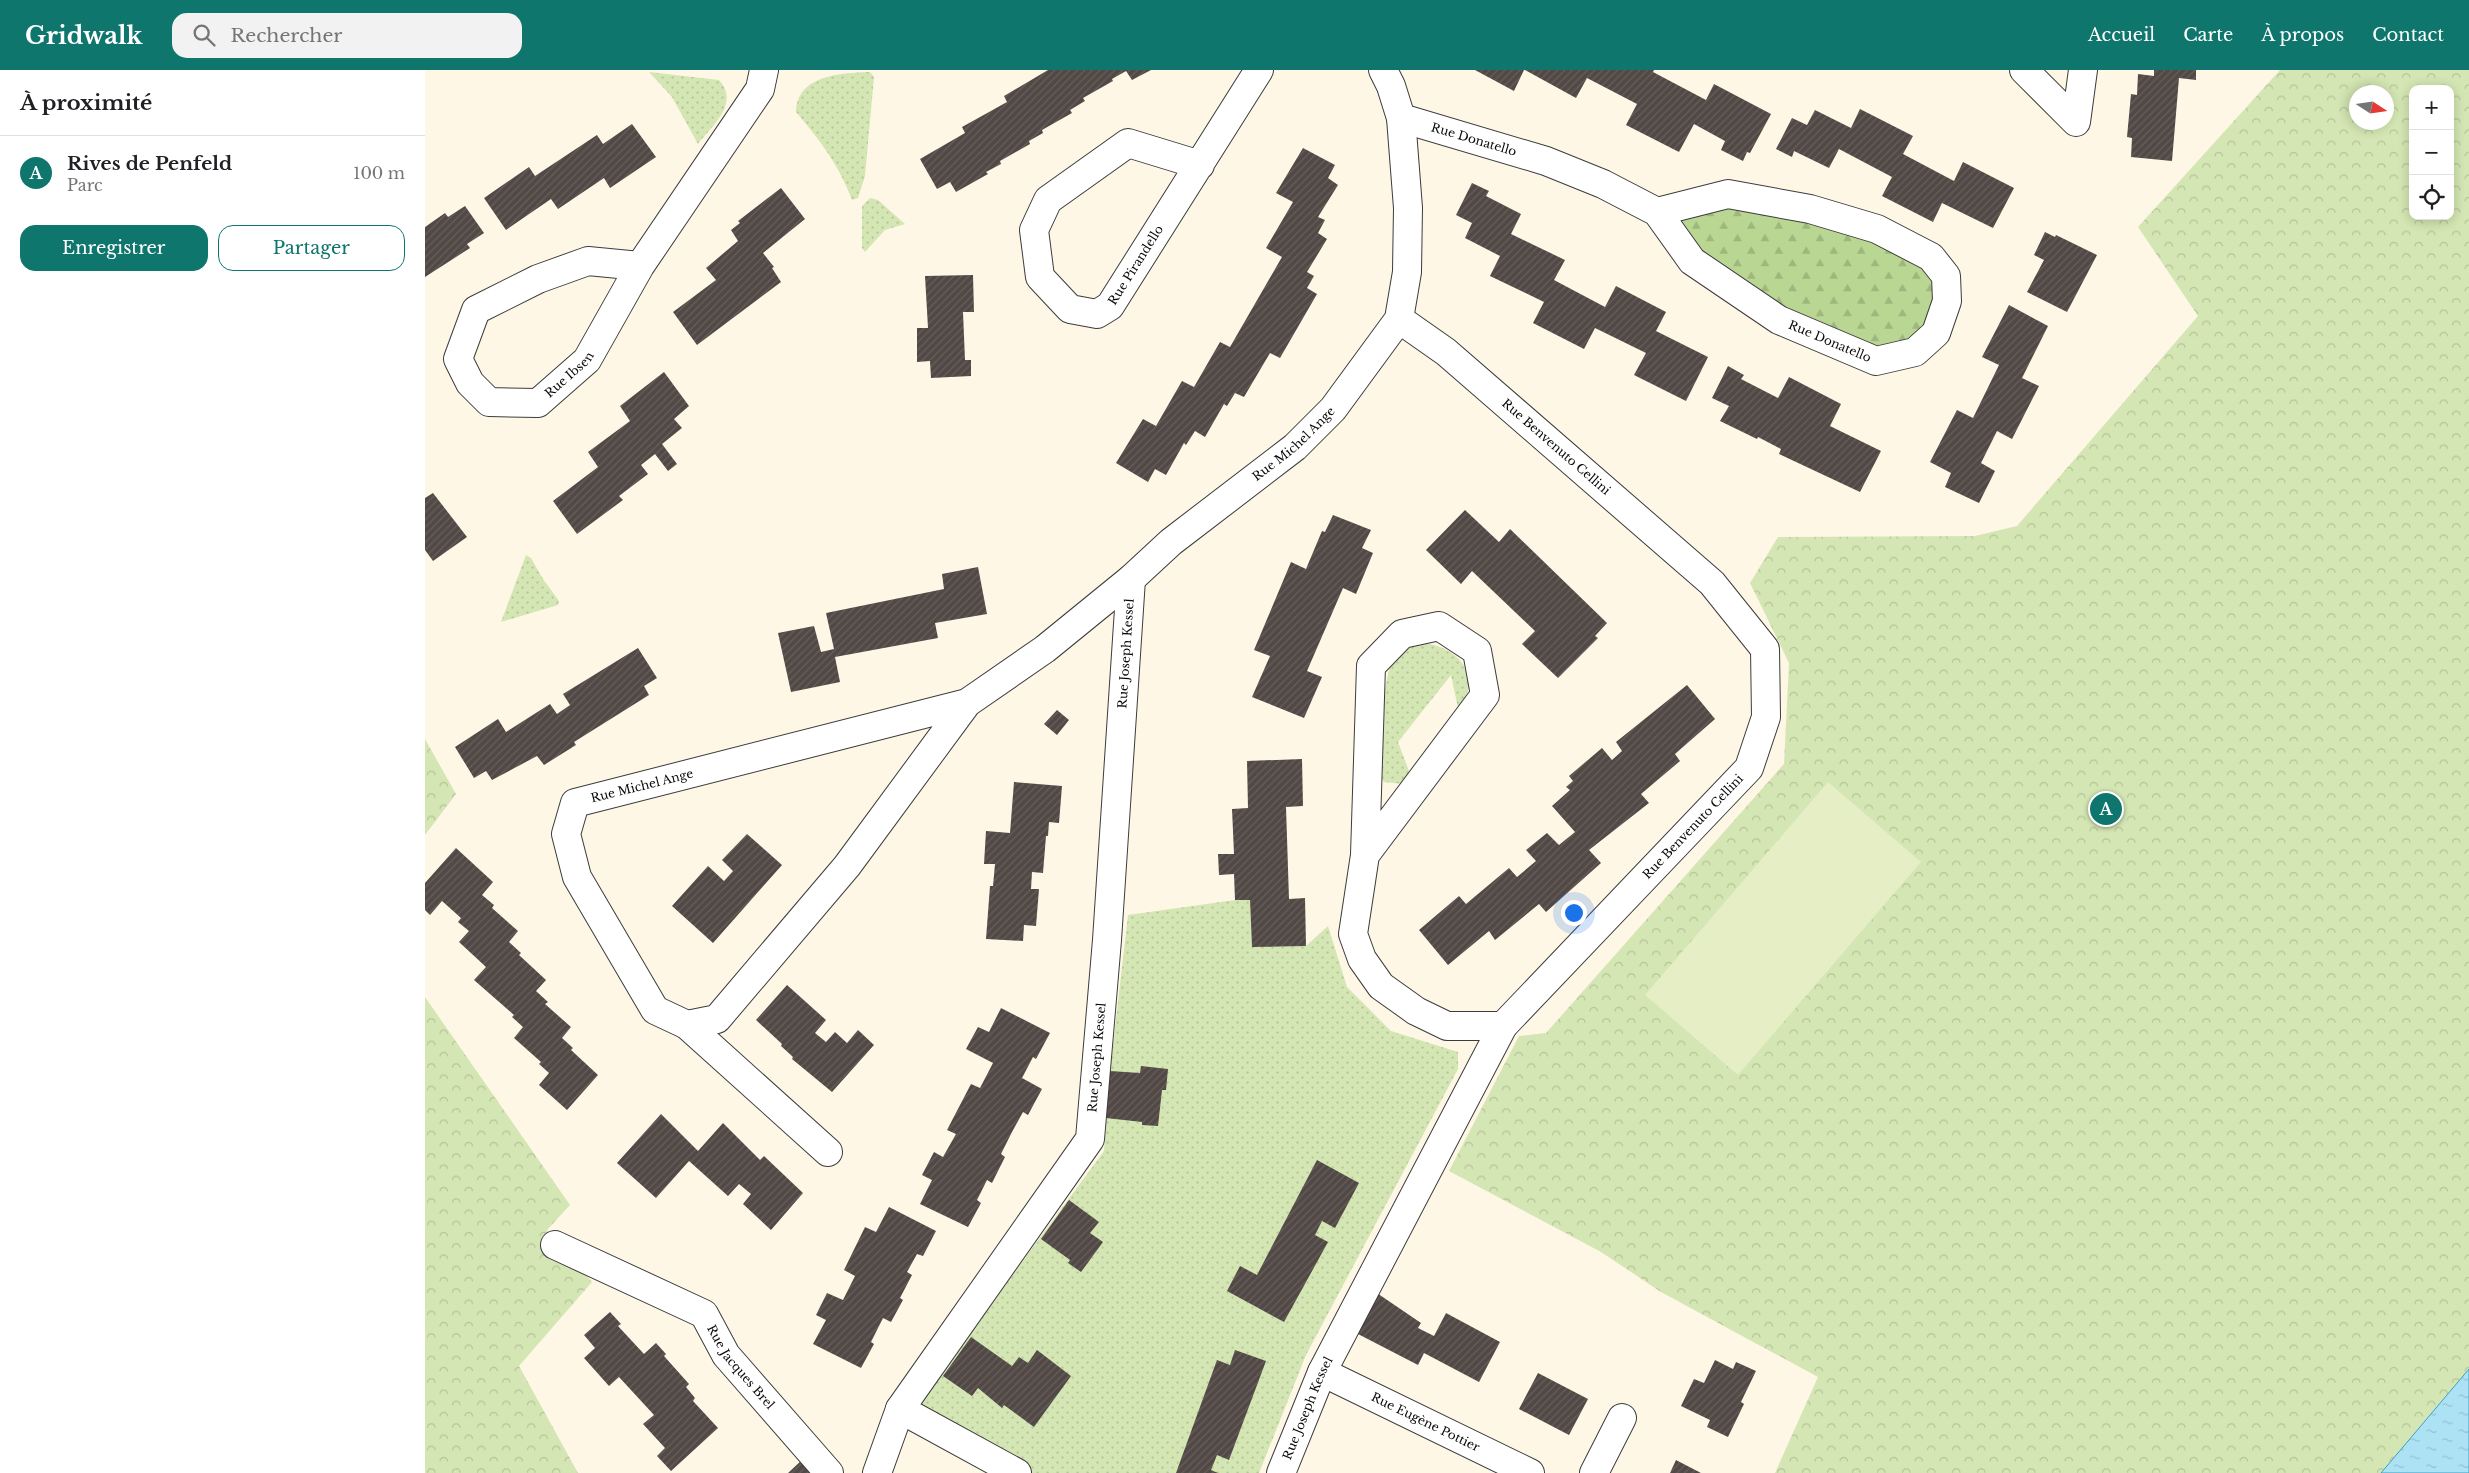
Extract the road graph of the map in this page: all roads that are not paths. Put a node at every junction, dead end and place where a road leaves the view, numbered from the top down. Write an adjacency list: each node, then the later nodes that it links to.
1 (764, 70): 9 (street, Rue Ibsen)
2 (1259, 70): 7 (street, Rue Pirandello)
3 (1383, 70): 6 (street, Rue Michel Ange)
4 (2024, 70): 5 (street)
5 (2083, 70)
6 (1401, 118): 8 (street, Rue Donatello); 10 (street, Rue Michel Ange)
7 (1200, 165): 7 (street, Rue Pirandello)
8 (1657, 212): 8 (street, Rue Donatello)
9 (640, 266): 9 (street, Rue Ibsen)
10 (1399, 319): 11 (street, Rue Michel Ange); 15 (street, Rue Benvenuto Cellini)
11 (1131, 579): 12 (street, Rue Michel Ange); 19 (street, Rue Joseph Kessel)
12 (967, 703): 14 (street, Rue Michel Ange); 14 (street, Rue Michel Ange)
13 (1365, 855): 13 (street); 15 (street)
14 (687, 1025): 16 (street, Rue Michel Ange)
15 (1503, 1026): 18 (street, Rue Joseph Kessel)
16 (828, 1152)
17 (555, 1246): 21 (street, Rue Jacques Brel)
18 (1321, 1372): 24 (street, Rue Joseph Kessel); 25 (street, Rue Eugène Pottier)
19 (900, 1409): 22 (street, Rue Joseph Kessel); 23 (street)
20 (1622, 1418): 26 (street)
21 (829, 1473)
22 (877, 1473)
23 (1017, 1473)
24 (1281, 1473)
25 (1530, 1473)
26 (1594, 1473)

